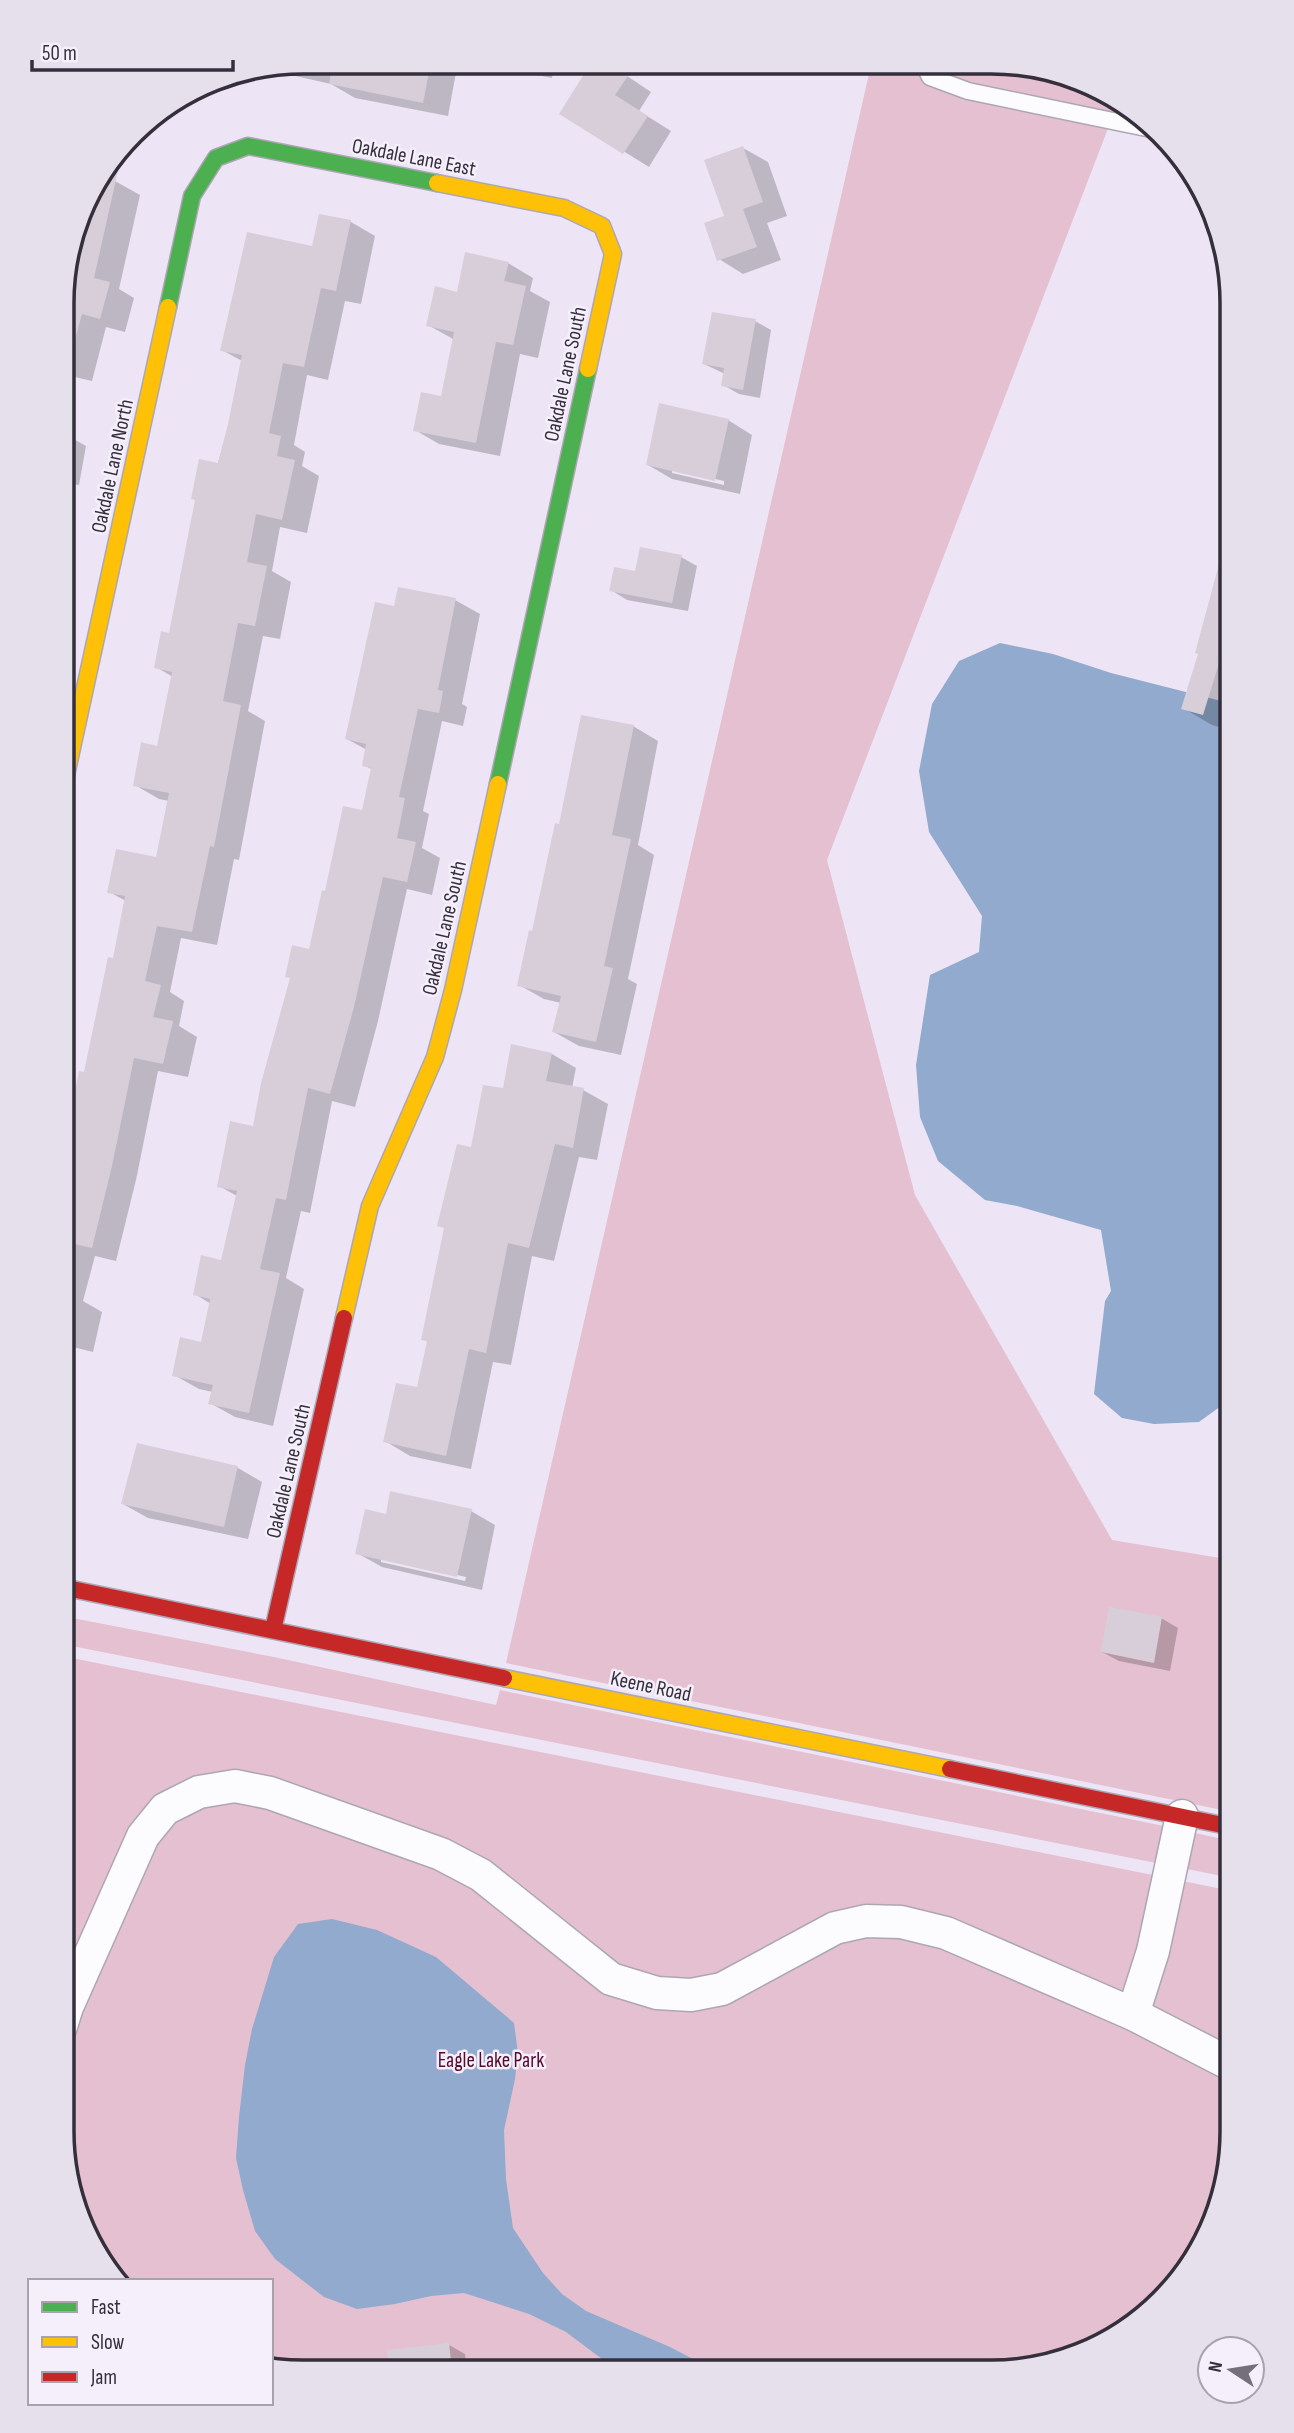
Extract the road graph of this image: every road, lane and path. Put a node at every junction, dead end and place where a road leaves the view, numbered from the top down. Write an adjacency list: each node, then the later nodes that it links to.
1 (928, 74): 2 (lane)
2 (1137, 126)
3 (216, 158): 4 (street, Oakdale Lane East); 5 (street, Oakdale Lane North)
4 (602, 226): 7 (street, Oakdale Lane South)
5 (74, 738)
6 (74, 1589): 7 (street, Keene Road)
7 (273, 1630): 8 (street, Keene Road)
8 (1182, 1816): 9 (street, Keene Road); 11 (street)
9 (1220, 1824)
10 (74, 1991): 11 (street)
11 (1133, 2014): 12 (street)
12 (1220, 2059)

